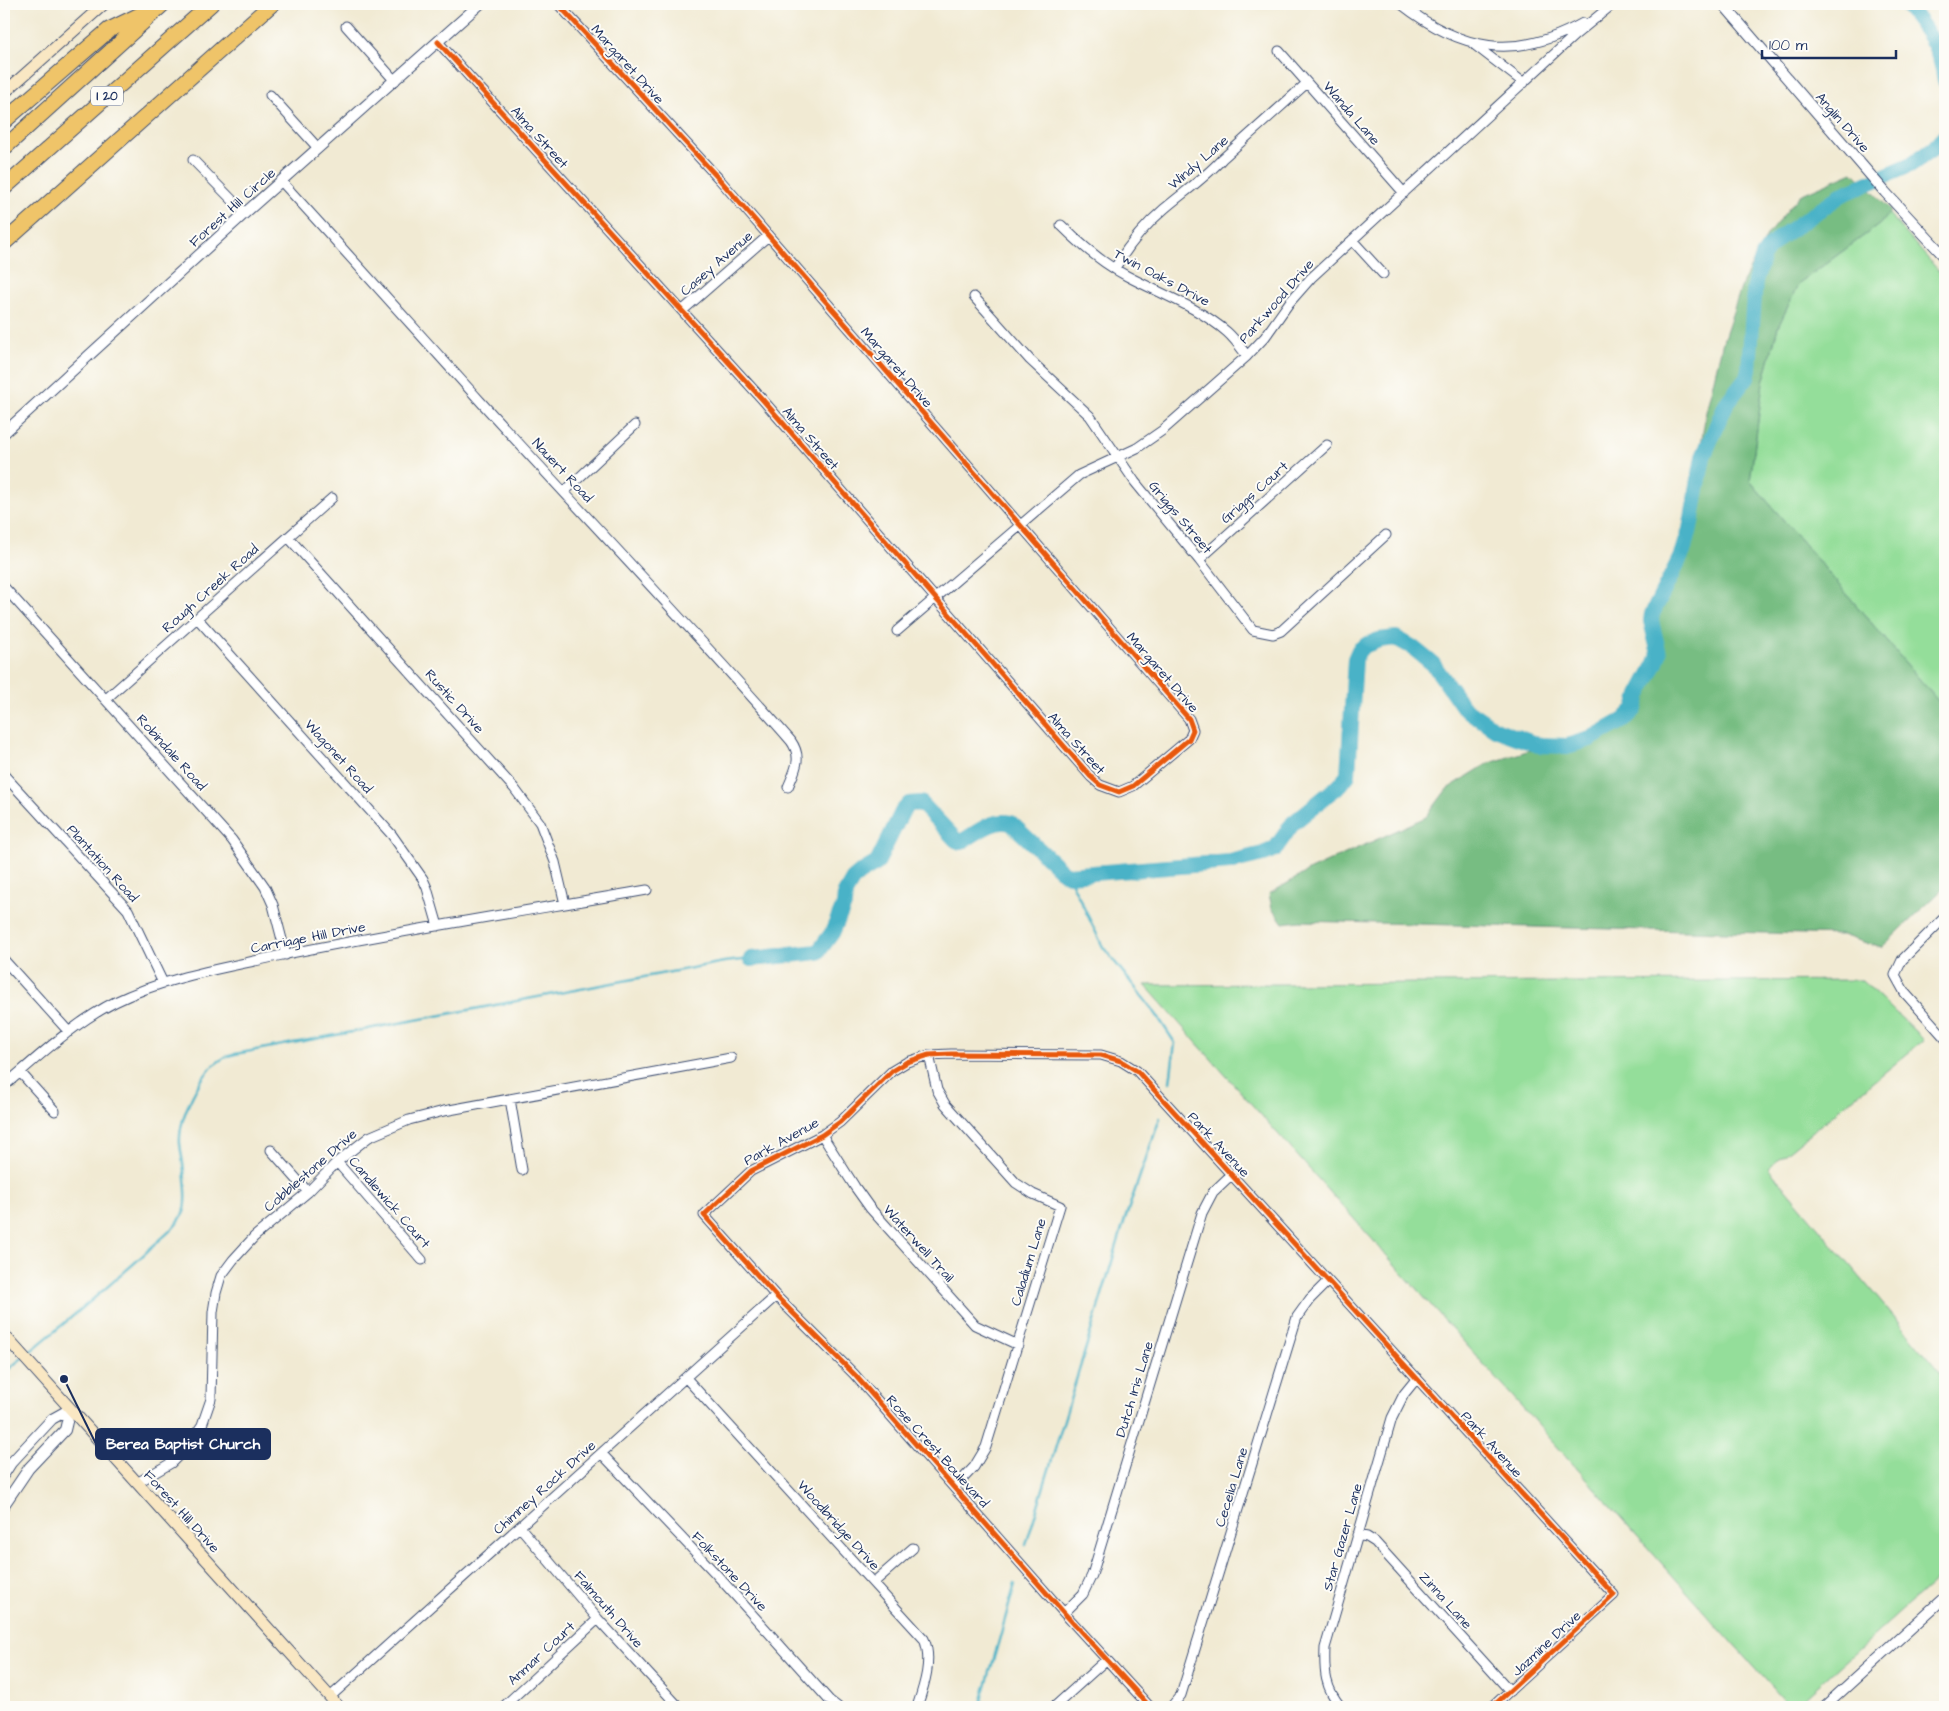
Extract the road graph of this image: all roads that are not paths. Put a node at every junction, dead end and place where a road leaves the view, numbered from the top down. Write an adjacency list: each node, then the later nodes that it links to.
1 (104, 4): 19 (main road)
2 (163, 4): 21 (highway); 22 (highway, I 20)
3 (211, 4): 26 (highway, I 20)
4 (272, 4): 32 (highway)
5 (480, 4): 10 (street, Forest Hill Circle)
6 (558, 4): 30 (street, Margaret Drive)
7 (1401, 4): 14 (street)
8 (1613, 4): 11 (street, Parkwood Drive)
9 (1723, 4): 33 (street, Anglin Drive)
10 (469, 8): 13 (street, Forest Hill Circle)
11 (1605, 11): 14 (street); 18 (street, Parkwood Drive)
12 (346, 26): 16 (street)
13 (438, 42): 16 (street, Forest Hill Circle); 37 (street, Alma Street)
14 (1472, 43): 18 (street)
15 (1279, 50): 17 (street, Wanda Lane)
16 (395, 81): 23 (street, Forest Hill Circle)
17 (1307, 82): 27 (street, Wanda Lane); 34 (street, Windy Lane)
18 (1524, 83): 27 (street, Parkwood Drive)
19 (4, 93)
20 (270, 95): 23 (street)
21 (4, 121)
22 (4, 148)
23 (318, 148): 25 (street, Forest Hill Circle)
24 (193, 160): 28 (street)
25 (281, 181): 28 (street, Forest Hill Circle); 43 (street, Nauert Road)
26 (4, 188)
27 (1404, 193): 31 (street, Parkwood Drive)
28 (245, 213): 40 (street, Forest Hill Circle)
29 (1061, 225): 34 (street, Twin Oaks Drive)
30 (768, 236): 37 (street, Casey Avenue); 45 (street, Margaret Drive)
31 (1352, 240): 35 (street); 38 (street, Parkwood Drive)
32 (4, 243)
33 (1944, 253)
34 (1115, 268): 38 (street, Twin Oaks Drive)
35 (1383, 274)
36 (974, 296): 42 (street, Griggs Street)
37 (682, 310): 50 (street, Alma Street)
38 (1247, 356): 42 (street, Parkwood Drive)
39 (635, 425): 43 (street)
40 (4, 433)
41 (1326, 445): 48 (street, Griggs Court)
42 (1118, 458): 45 (street, Parkwood Drive); 48 (street, Griggs Street)
43 (564, 492): 56 (street, Nauert Road)
44 (332, 498): 47 (street, Rough Creek Road)
45 (1020, 525): 50 (street, Parkwood Drive); 54 (street, Margaret Drive)
46 (1386, 535): 48 (street, Griggs Street)
47 (288, 537): 51 (street, Rough Creek Road); 58 (street, Rustic Drive)
48 (1199, 560)
49 (4, 587): 53 (street, Robindale Road)
50 (936, 599): 52 (street, Parkwood Drive); 54 (street, Alma Street)
51 (197, 618): 53 (street, Rough Creek Road); 60 (street, Wagonet Road)
52 (897, 631)
53 (106, 699): 61 (street, Robindale Road)
54 (1177, 751)
55 (4, 775): 63 (street, Plantation Road)
56 (788, 787)
57 (647, 890): 58 (street, Carriage Hill Drive)
58 (565, 904): 60 (street, Carriage Hill Drive)
59 (1945, 917): 65 (street)
60 (438, 926): 61 (street, Carriage Hill Drive)
61 (286, 955): 63 (street, Carriage Hill Drive)
62 (4, 960): 64 (street)
63 (163, 983): 64 (street, Carriage Hill Drive)
64 (69, 1032): 68 (street, Carriage Hill Drive)
65 (1945, 1038)
66 (930, 1055): 72 (street, Park Avenue); 76 (street, Park Avenue); 83 (street, Caladium Lane)
67 (731, 1058): 70 (street, Cobblestone Drive)
68 (20, 1072): 69 (street, Carriage Hill Drive); 71 (street)
69 (4, 1086)
70 (510, 1099): 74 (street, Cobblestone Drive); 75 (street)
71 (55, 1111)
72 (822, 1134): 78 (street, Park Avenue); 83 (street, Waterwell Trail)
73 (271, 1150): 77 (street)
74 (337, 1162): 77 (street, Cobblestone Drive); 79 (street, Candlewick Court)
75 (522, 1170)
76 (1232, 1174): 80 (street, Park Avenue); 98 (street, Dutch Iris Lane)
77 (308, 1192): 89 (street, Cobblestone Drive)
78 (704, 1215): 81 (street, Rose Crest Boulevard)
79 (422, 1260)
80 (1328, 1280): 85 (street, Park Avenue); 110 (street, Cecelia Lane)
81 (776, 1296): 84 (street, Chimney Rock Drive); 90 (street, Rose Crest Boulevard)
82 (8, 1339): 86 (main road, Forest Hill Drive)
83 (1018, 1345): 90 (street, Caladium Lane)
84 (686, 1378): 87 (street, Chimney Rock Drive); 95 (street, Woodbridge Drive)
85 (1416, 1378): 93 (street, Star Gazer Lane); 96 (street, Park Avenue)
86 (70, 1409): 88 (street); 89 (main road, Forest Hill Drive); 91 (street)
87 (602, 1454): 92 (street, Chimney Rock Drive); 106 (street, Folkstone Drive)
88 (4, 1474)
89 (137, 1483): 102 (main road, Forest Hill Drive)
90 (955, 1487): 98 (street, Rose Crest Boulevard)
91 (4, 1505)
92 (520, 1527): 99 (street, Falmouth Drive); 102 (street, Chimney Rock Drive)
93 (1357, 1535): 101 (street, Zinna Lane); 111 (street, Star Gazer Lane)
94 (913, 1548): 95 (street)
95 (873, 1583): 107 (street, Woodbridge Drive)
96 (1614, 1595): 101 (street, Jazmine Drive)
97 (1945, 1597): 113 (street)
98 (1064, 1613): 100 (street, Rose Crest Boulevard)
99 (598, 1619): 104 (street, Anmar Court); 105 (street, Falmouth Drive)
100 (1106, 1660): 108 (street); 109 (street, Rose Crest Boulevard)
101 (1510, 1691): 112 (street, Jazmine Drive)
102 (330, 1697): 103 (main road, Forest Hill Drive)
103 (339, 1707)
104 (502, 1707)
105 (679, 1707)
106 (838, 1707)
107 (917, 1707)
108 (1054, 1707)
109 (1150, 1707)
110 (1171, 1707)
111 (1340, 1707)
112 (1492, 1707)
113 (1824, 1707)

